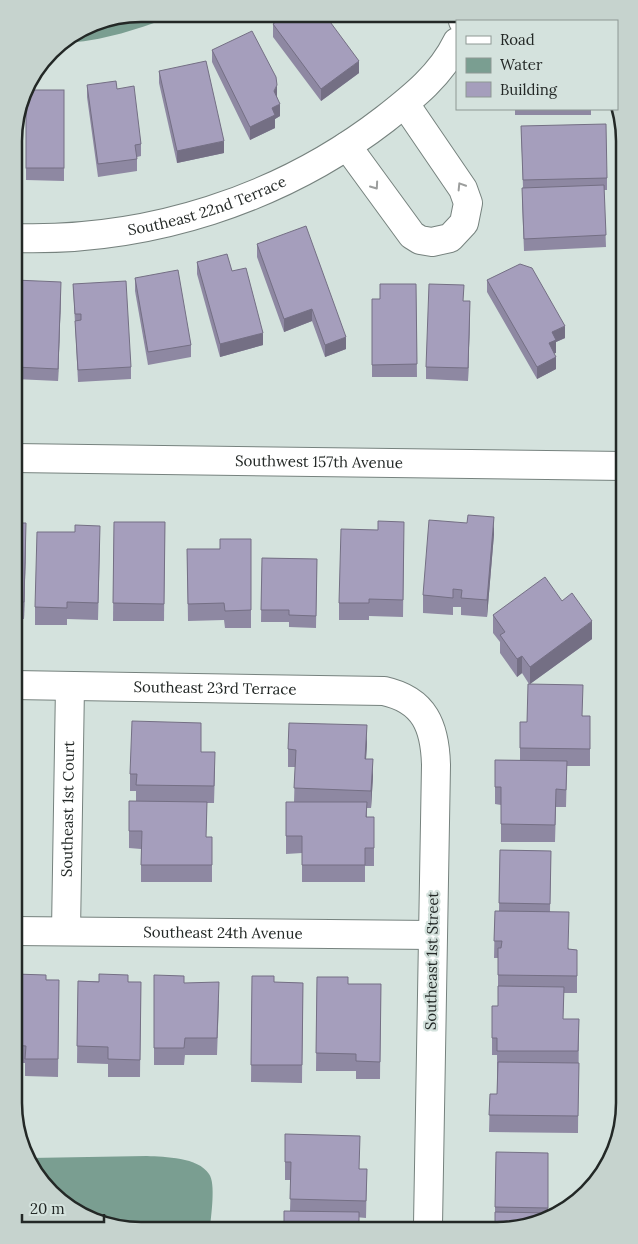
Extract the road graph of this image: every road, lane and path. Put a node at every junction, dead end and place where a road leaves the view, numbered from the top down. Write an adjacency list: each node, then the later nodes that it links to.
1 (456, 44): 2 (street)
2 (405, 104): 3 (street, Southeast 22nd Terrace); 3 (street, one-way to 2)
3 (347, 146): 4 (street, Southeast 22nd Terrace)
4 (22, 238)
5 (22, 458): 6 (street, Southwest 157th Avenue)
6 (616, 466)
7 (22, 685): 8 (street, Southeast 23rd Terrace)
8 (70, 686): 9 (street, Southeast 23rd Terrace); 11 (street, Southeast 1st Court)
9 (412, 704): 12 (street, Southeast 1st Street)
10 (22, 931): 11 (street, Southeast 24th Avenue)
11 (66, 931): 12 (street, Southeast 24th Avenue)
12 (432, 935): 13 (street, Southeast 1st Street)
13 (428, 1222)

